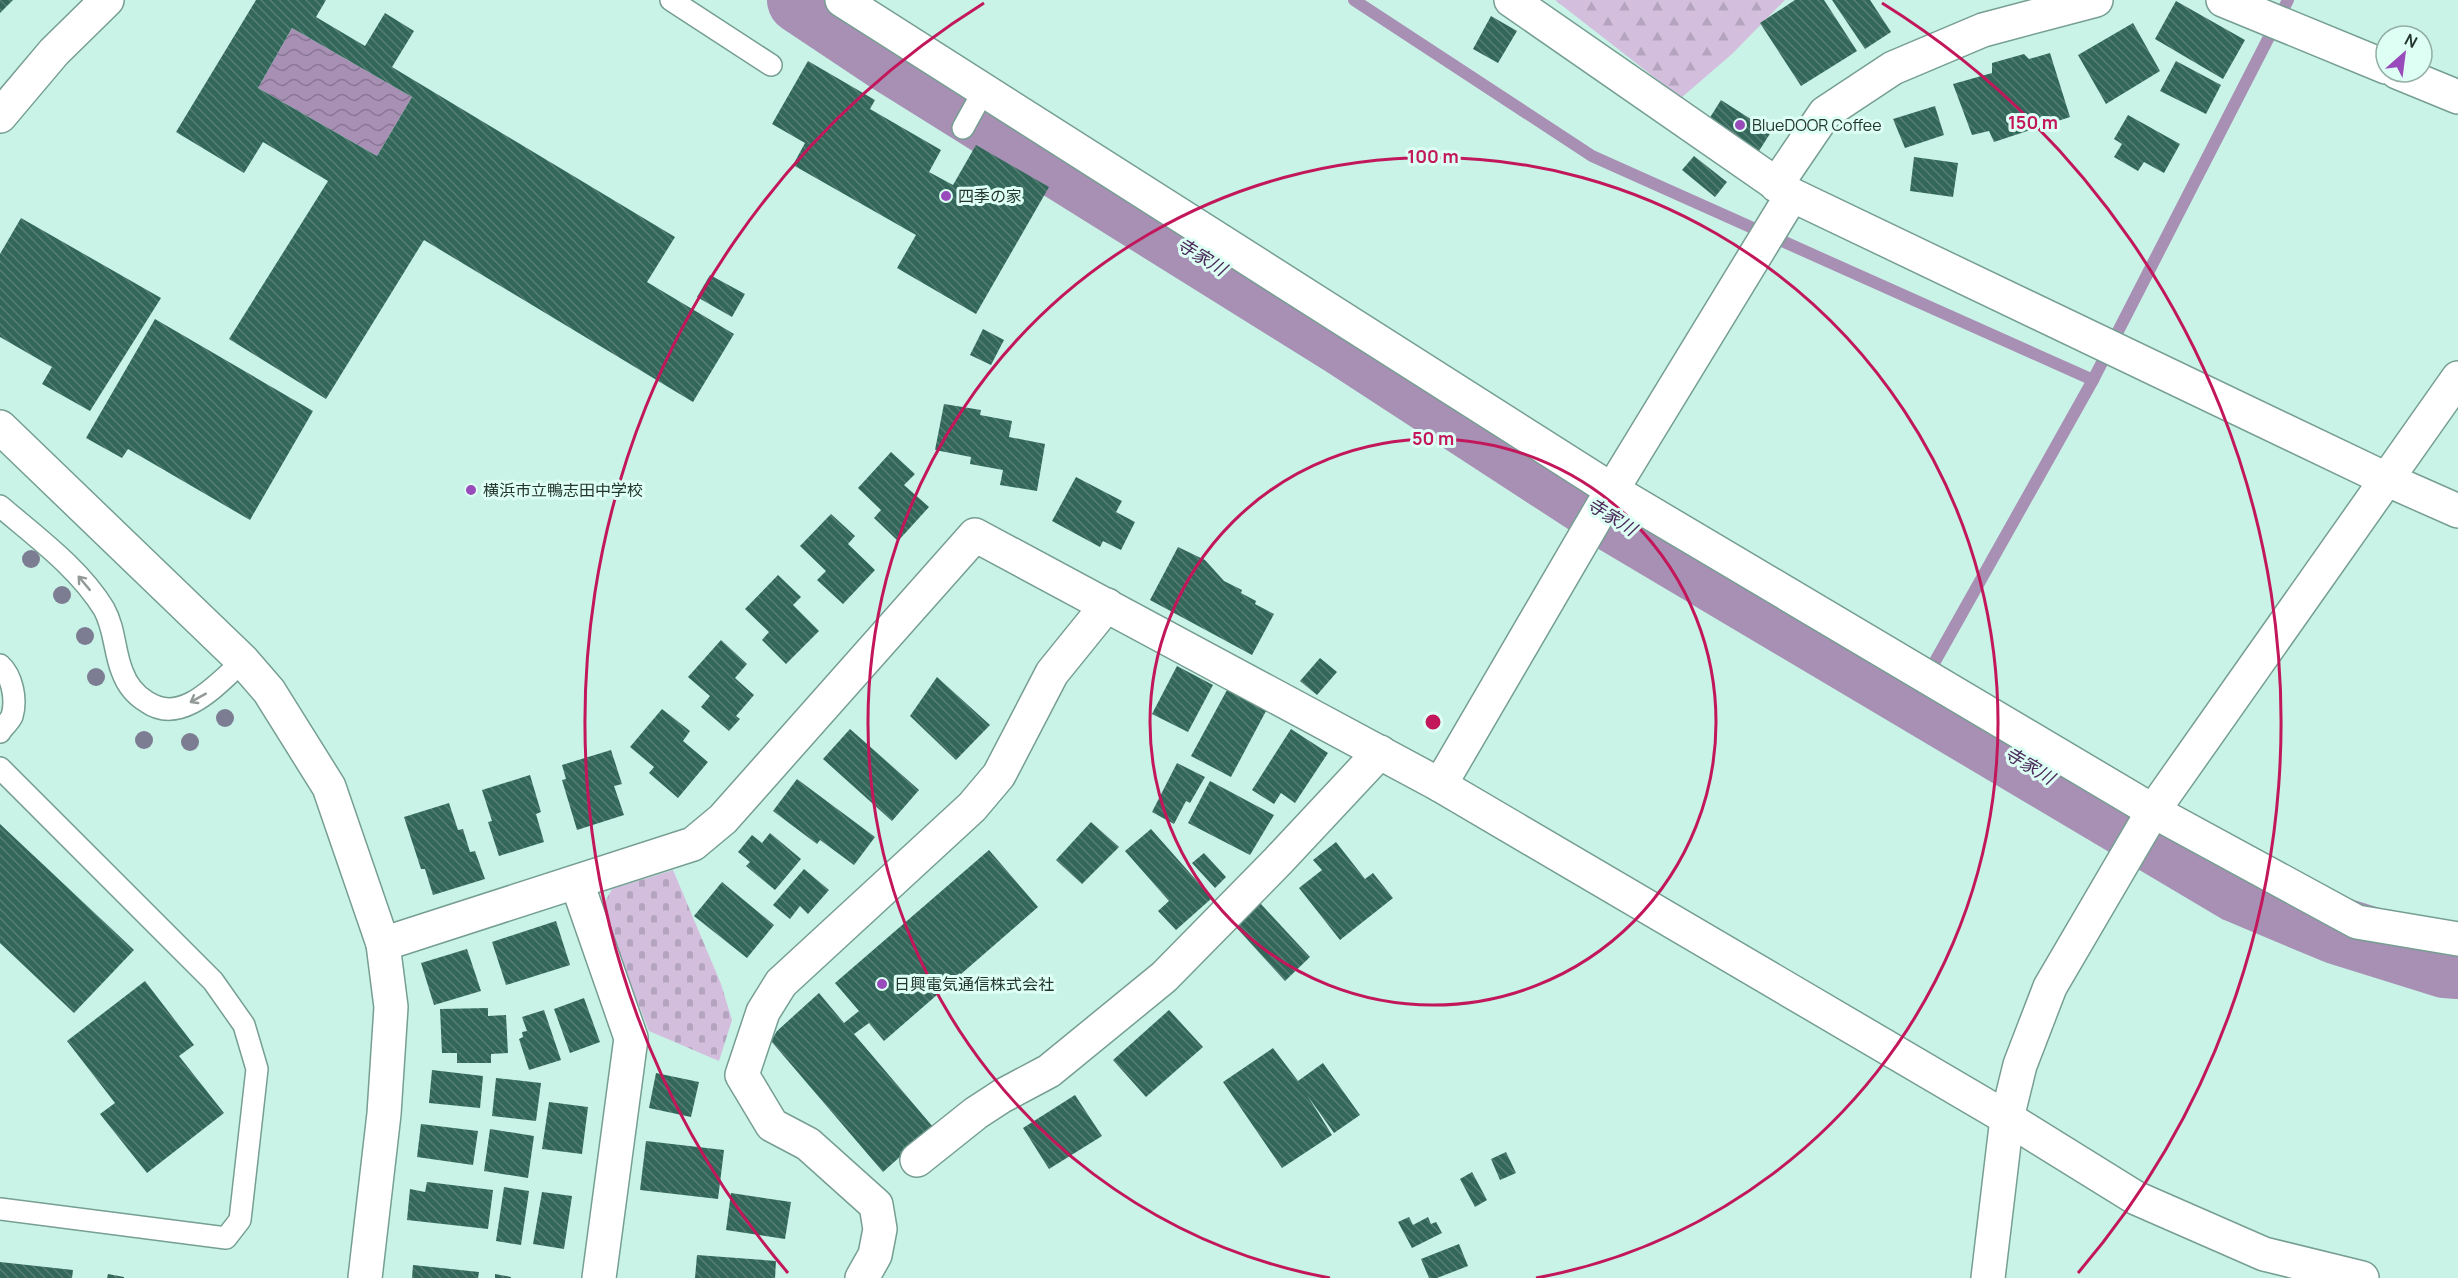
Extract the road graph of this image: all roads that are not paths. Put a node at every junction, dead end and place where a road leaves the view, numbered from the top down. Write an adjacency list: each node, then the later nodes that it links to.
1 (107, 0): 11 (street)
2 (671, 0): 8 (lane)
3 (842, 0): 16 (street)
4 (1510, 0): 12 (street)
5 (2096, 0): 12 (street)
6 (2223, 0): 7 (street)
7 (2374, 62)
8 (771, 65)
9 (2426, 84): 10 (street)
10 (2458, 97)
11 (0, 116)
12 (1784, 190): 15 (street); 16 (street)
13 (2458, 378): 15 (street)
14 (0, 427): 20 (street)
15 (2388, 480): 18 (street); 26 (street)
16 (1612, 490): 25 (street); 26 (street)
17 (0, 506): 20 (lane, one-way to 17)
18 (2458, 511)
19 (1107, 605): 23 (street); 27 (street); 35 (street)
20 (243, 661): 29 (street)
21 (0, 665): 22 (lane)
22 (0, 732)
23 (1380, 752): 25 (street); 31 (street)
24 (0, 768): 32 (lane)
25 (1440, 785): 30 (street)
26 (2153, 812): 28 (street); 30 (street)
27 (577, 883): 29 (street); 34 (street)
28 (2458, 939)
29 (383, 944): 33 (street)
30 (2007, 1118): 36 (street); 37 (street)
31 (917, 1160)
32 (0, 1209)
33 (365, 1278)
34 (599, 1278)
35 (862, 1278)
36 (1988, 1278)
37 (2362, 1278)

